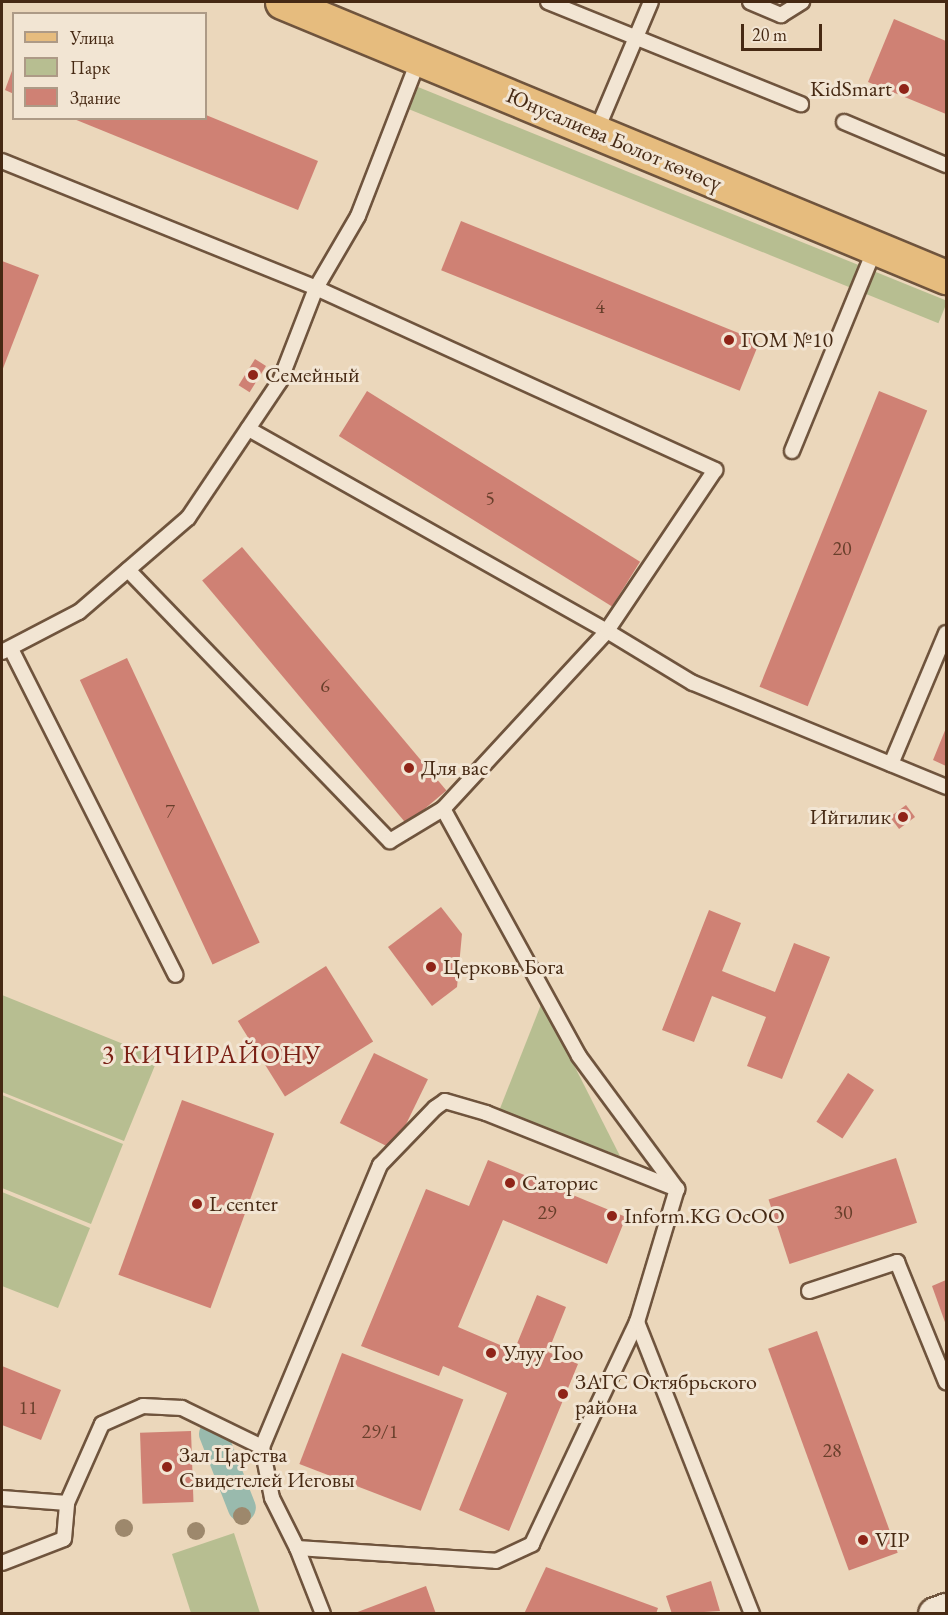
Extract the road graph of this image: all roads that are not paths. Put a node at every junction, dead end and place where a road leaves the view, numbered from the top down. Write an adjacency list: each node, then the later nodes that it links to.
1 (282, 2): 7 (main road, Юнусалиева Болот көчөсү)
2 (548, 2): 6 (lane)
3 (651, 2): 6 (lane)
4 (750, 2): 5 (lane)
5 (802, 2)
6 (635, 38): 8 (lane); 10 (lane)
7 (419, 58): 10 (main road, Юнусалиева Болот көчөсү); 15 (lane)
8 (801, 104)
9 (844, 122): 12 (lane)
10 (596, 132): 13 (main road, Юнусалиева Болот көчөсү)
11 (2, 161): 15 (lane)
12 (946, 165)
13 (875, 249): 14 (main road, Юнусалиева Болот көчөсү); 17 (lane)
14 (946, 277)
15 (316, 288): 16 (lane); 19 (lane)
16 (248, 429): 18 (lane); 19 (lane)
17 (792, 451)
18 (128, 570): 21 (lane); 24 (lane)
19 (607, 631): 22 (lane); 24 (lane)
20 (946, 633): 22 (lane)
21 (6, 650): 25 (lane)
22 (891, 764): 23 (lane)
23 (946, 787)
24 (443, 808): 26 (lane)
25 (176, 975)
26 (677, 1189): 28 (lane); 30 (lane)
27 (809, 1291): 29 (lane)
28 (637, 1322): 33 (lane); 37 (lane)
29 (946, 1382)
30 (262, 1447): 32 (lane); 33 (lane)
31 (2, 1498): 32 (lane)
32 (67, 1503): 34 (lane)
33 (297, 1548): 36 (lane)
34 (2, 1563)
35 (946, 1610): 38 (main road)
36 (323, 1614)
37 (752, 1614)
38 (936, 1614)

